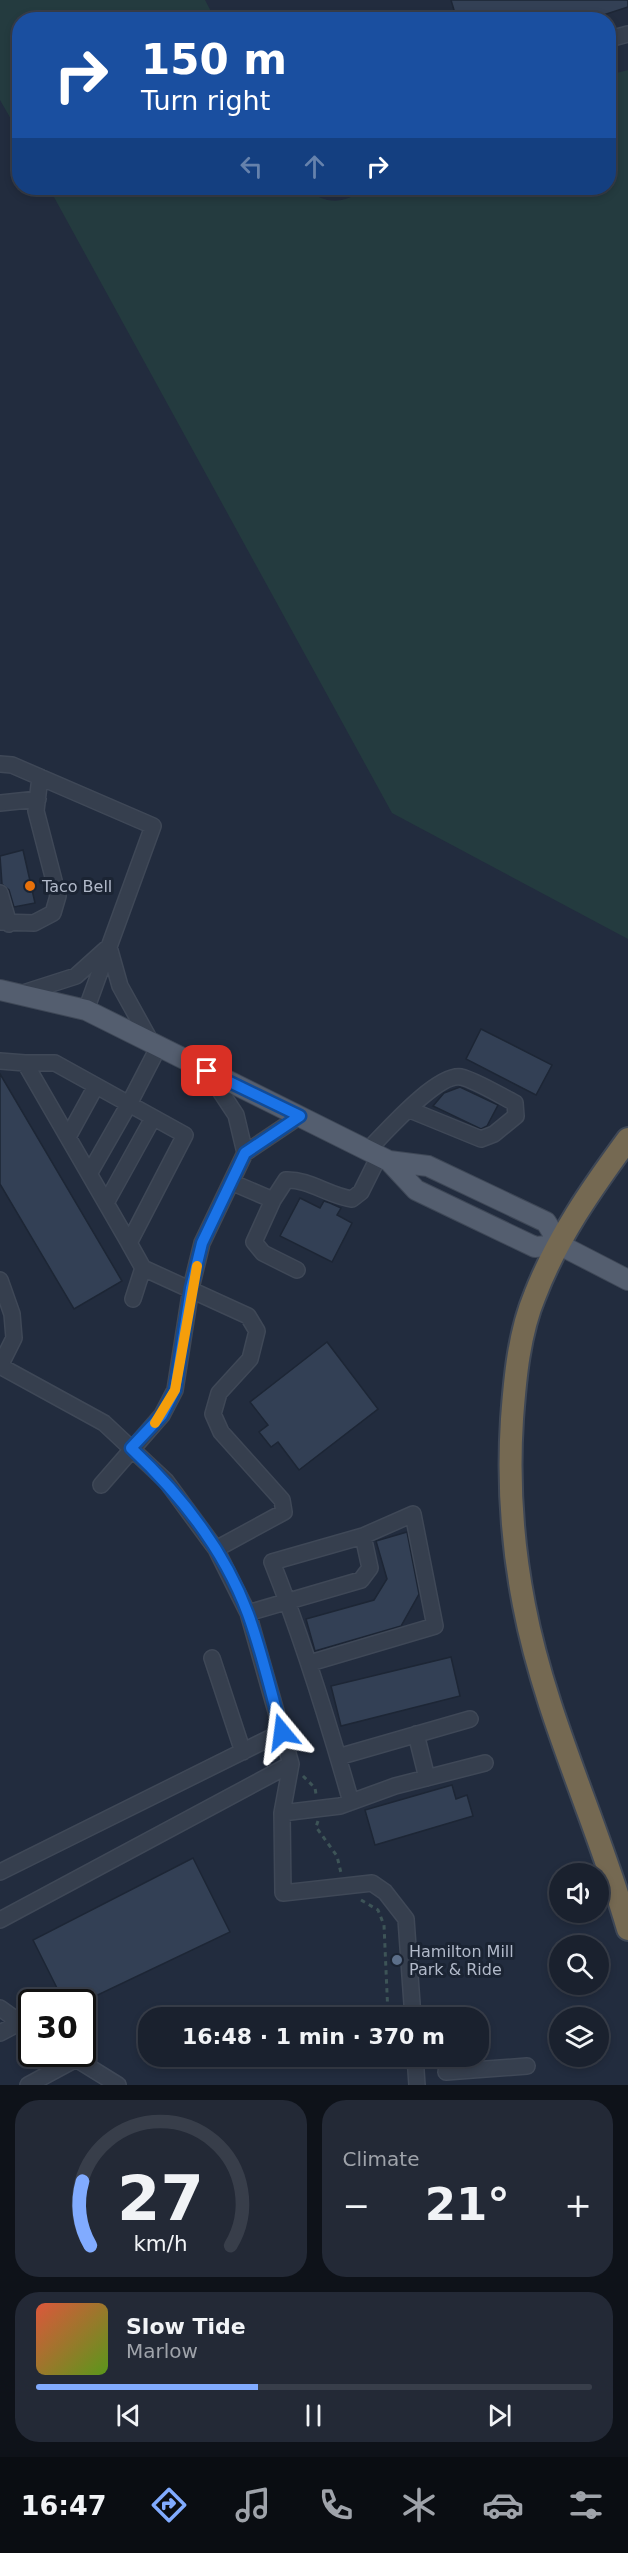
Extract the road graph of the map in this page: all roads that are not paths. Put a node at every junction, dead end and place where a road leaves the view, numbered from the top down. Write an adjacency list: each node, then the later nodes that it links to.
1 (0, 764): 2 (street)
2 (40, 777): 3 (street); 7 (street)
3 (38, 799): 4 (street); 6 (street)
4 (0, 803)
5 (0, 893): 6 (street)
6 (4, 923)
7 (109, 947): 8 (street); 9 (street); 10 (street)
8 (10, 992): 9 (main road)
9 (86, 1010): 10 (main road)
10 (155, 1044): 13 (main road); 15 (street)
11 (0, 1061): 12 (street)
12 (26, 1063): 14 (street); 19 (street)
13 (207, 1071): 17 (main road); 21 (street)
14 (96, 1086): 15 (street); 19 (street)
15 (129, 1104): 18 (street); 23 (street)
16 (410, 1110): 16 (street); 22 (street)
17 (300, 1116): 21 (street); 22 (main road)
18 (153, 1118): 26 (street); 27 (street)
19 (68, 1137): 23 (street)
20 (628, 1139): 28 (highway)
21 (245, 1153): 24 (street)
22 (379, 1156): 25 (street); 28 (main road); 28 (main road)
23 (89, 1174): 26 (street)
24 (231, 1182): 25 (street); 33 (street)
25 (273, 1200): 30 (street)
26 (106, 1203): 27 (street)
27 (129, 1243): 29 (street)
28 (560, 1245): 32 (main road); 57 (highway)
29 (143, 1268): 33 (street); 34 (street)
30 (297, 1270)
31 (0, 1280): 35 (street)
32 (628, 1280)
33 (191, 1288): 37 (street); 40 (street)
34 (133, 1299)
35 (7, 1325): 36 (street)
36 (0, 1366): 37 (street)
37 (131, 1448): 38 (street); 40 (street)
38 (101, 1485)
39 (363, 1536): 41 (street); 41 (street); 44 (street)
40 (216, 1548): 42 (street)
41 (288, 1602): 42 (street); 44 (street)
42 (248, 1613): 46 (street)
43 (212, 1658): 48 (street)
44 (310, 1664): 49 (street)
45 (470, 1719): 47 (street)
46 (282, 1732): 48 (street); 51 (street)
47 (416, 1734): 49 (street); 52 (street)
48 (243, 1752): 55 (street)
49 (338, 1757): 53 (street)
50 (485, 1763): 52 (street)
51 (291, 1764): 54 (street); 56 (street)
52 (428, 1778): 53 (street)
53 (351, 1802): 54 (street)
54 (282, 1813): 58 (street)
55 (0, 1872)
56 (0, 1920)
57 (628, 1929)
58 (412, 2007)
59 (0, 2008): 60 (street)
60 (18, 2022)
61 (18, 2029): 62 (street)
62 (0, 2033)
63 (527, 2066): 67 (street)
64 (55, 2067): 68 (street)
65 (89, 2067): 69 (street)
66 (416, 2067): 70 (street)
67 (447, 2072)
68 (28, 2085)
69 (118, 2085)
70 (417, 2085)

